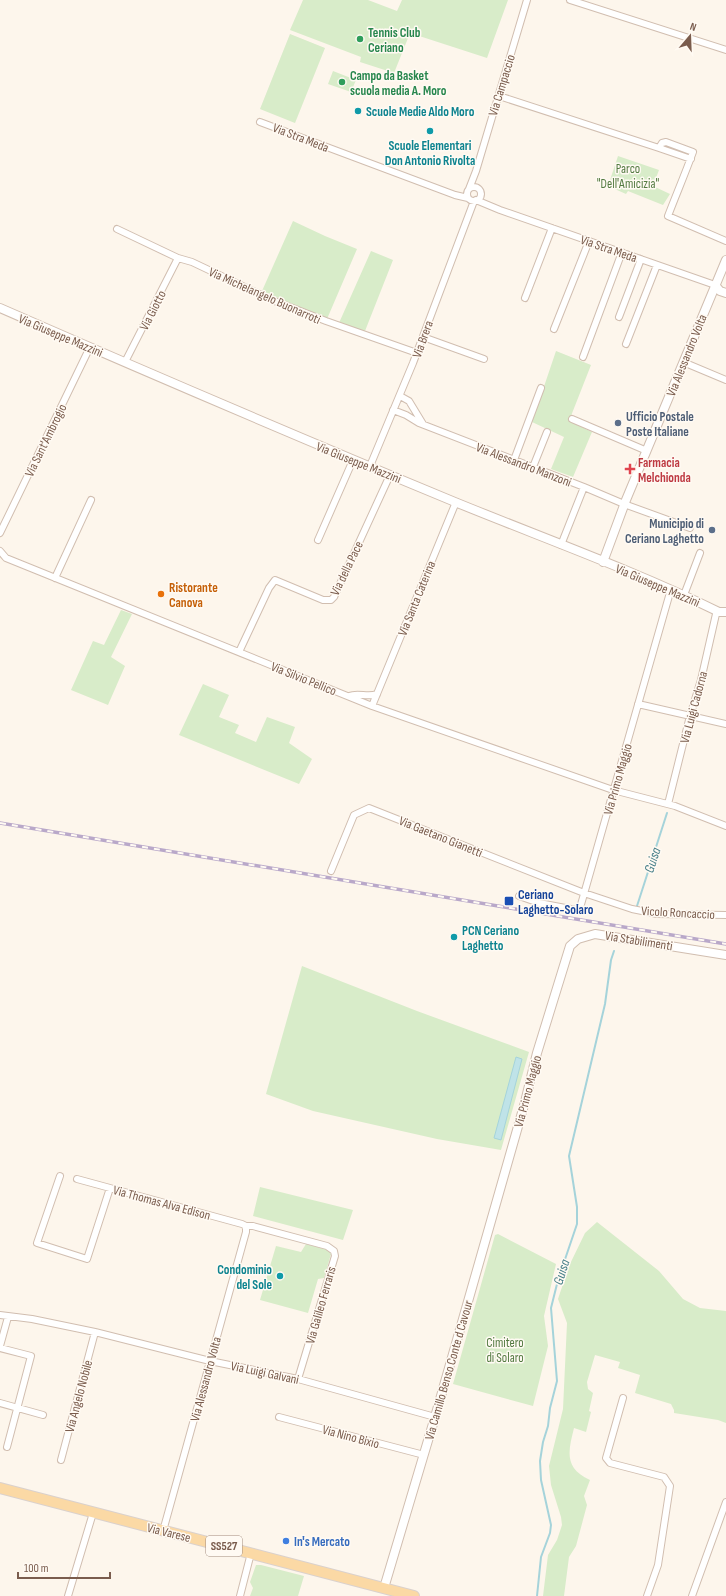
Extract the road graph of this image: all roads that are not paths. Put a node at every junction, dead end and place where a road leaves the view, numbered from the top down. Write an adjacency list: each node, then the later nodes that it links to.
1 (527, 0): 4 (street, Via Campaccio)
2 (570, 0): 3 (street)
3 (726, 50)
4 (499, 96): 6 (street, Via Campaccio); 13 (street)
5 (260, 122): 8 (street, Via Stra Meda)
6 (476, 171): 7 (street, Via Campaccio); 8 (street, Via Campaccio)
7 (480, 191): 8 (street); 8 (street); 9 (street, Via Stra Meda)
8 (471, 197): 9 (street, Via Stra Meda); 25 (street, Via Brera)
9 (489, 205): 10 (street, Via Stra Meda)
10 (552, 228): 12 (street, Via Stra Meda); 21 (street)
11 (117, 229): 15 (street, Via Michelangelo Buonarroti)
12 (589, 241): 14 (street, Via Stra Meda); 24 (street)
13 (726, 241)
14 (622, 252): 16 (street, Via Stra Meda); 29 (street)
15 (178, 258): 28 (street, Via Michelangelo Buonarroti); 31 (street, Via Giotto)
16 (641, 259): 18 (street, Via Stra Meda); 23 (street)
17 (726, 260): 19 (street, Via Alessandro Volta)
18 (657, 265): 19 (street, Via Stra Meda); 26 (street)
19 (715, 285): 20 (street, Via Stra Meda); 32 (street, Via Alessandro Volta)
20 (726, 293)
21 (525, 298)
22 (0, 308): 27 (street, Via Giuseppe Mazzini)
23 (619, 317)
24 (554, 329)
25 (423, 337): 28 (street, Via Brera); 30 (street)
26 (626, 344)
27 (90, 347): 31 (street, Via Giuseppe Mazzini); 51 (street, Via Sant'Ambrogio)
28 (417, 353): 35 (street, Via Brera)
29 (583, 357)
30 (484, 359)
31 (125, 362): 41 (street, Via Giuseppe Mazzini)
32 (683, 362): 33 (street); 40 (street, Via Alessandro Volta)
33 (726, 380)
34 (541, 388): 42 (street)
35 (400, 396): 36 (street, Via Brera); 38 (street)
36 (393, 410): 38 (street, Via Alessandro Manzoni); 43 (street, Via Brera)
37 (572, 419): 40 (street)
38 (424, 425): 42 (street, Via Alessandro Manzoni)
39 (547, 432): 44 (street)
40 (647, 451): 49 (street, Via Alessandro Volta)
41 (353, 460): 43 (street, Via Giuseppe Mazzini); 52 (street)
42 (514, 460): 44 (street, Via Alessandro Manzoni)
43 (370, 466): 45 (street, Via Giuseppe Mazzini)
44 (533, 467): 46 (street, Via Alessandro Manzoni)
45 (390, 475): 48 (street, Via Giuseppe Mazzini); 61 (street, Via della Pace)
46 (584, 487): 49 (street, Via Alessandro Manzoni); 53 (street)
47 (91, 500): 57 (street)
48 (456, 502): 53 (street, Via Giuseppe Mazzini); 62 (street, Via Santa Caterina)
49 (624, 504): 50 (street, Via Alessandro Manzoni); 56 (street, Via Alessandro Volta)
50 (690, 528)
51 (0, 533)
52 (318, 540)
53 (561, 545): 56 (street, Via Giuseppe Mazzini)
54 (0, 551): 57 (street, Via Silvio Pellico)
55 (700, 553): 59 (street)
56 (603, 562): 58 (street, Via Giuseppe Mazzini)
57 (55, 578): 61 (street, Via Silvio Pellico)
58 (671, 589): 59 (street, Via Giuseppe Mazzini); 64 (street, Via Primo Maggio)
59 (684, 595): 60 (street, Via Giuseppe Mazzini)
60 (723, 612): 66 (street, Via Luigi Cadorna)
61 (239, 652): 63 (street, Via Silvio Pellico)
62 (377, 694): 63 (street); 65 (street, Via Santa Caterina)
63 (349, 696): 65 (street, Via Silvio Pellico)
64 (638, 704): 66 (street); 68 (street, Via Primo Maggio)
65 (372, 706): 68 (street, Via Silvio Pellico)
66 (690, 716): 67 (street); 69 (street, Via Luigi Cadorna)
67 (726, 724)
68 (613, 790): 69 (street, Via Silvio Pellico); 72 (street, Via Primo Maggio)
69 (668, 804): 70 (street, Via Silvio Pellico)
70 (726, 826)
71 (332, 871): 72 (street, Via Gaetano Gianetti)
72 (584, 893): 73 (street, Via Primo Maggio); 74 (street, Vicolo Roncaccio)
73 (518, 896)
74 (726, 915)
75 (726, 955): 76 (street, Via Stabilimenti)
76 (565, 960): 77 (street, Via Primo Maggio)
77 (510, 1152): 93 (street, Via Camillo Benso Conte d Cavour)
78 (60, 1176): 80 (street)
79 (77, 1179): 80 (street, Via Thomas Alva Edison)
80 (110, 1188): 81 (street, Via Thomas Alva Edison)
81 (246, 1226): 86 (street, Via Alessandro Volta); 87 (street, Via Galileo Ferraris)
82 (0, 1315): 83 (street, Via Luigi Galvani)
83 (8, 1316): 84 (street, Via Luigi Galvani); 85 (street)
84 (95, 1332): 86 (street, Via Luigi Galvani); 96 (street, Via Angelo Nobile)
85 (0, 1347): 90 (street)
86 (210, 1361): 87 (street, Via Luigi Galvani); 100 (street, Via Alessandro Volta)
87 (298, 1379): 93 (street, Via Luigi Galvani)
88 (623, 1398): 106 (street)
89 (0, 1403): 90 (street)
90 (18, 1408): 91 (street); 94 (street)
91 (43, 1415)
92 (279, 1417): 95 (street, Via Nino Bixio)
93 (435, 1417): 95 (street, Via Camillo Benso Conte d Cavour)
94 (7, 1447)
95 (424, 1455): 102 (street, Via Camillo Benso Conte d Cavour)
96 (61, 1460)
97 (0, 1488): 99 (main road, Via Varese / SS527)
98 (726, 1502): 107 (street)
99 (93, 1513): 100 (main road, Via Varese / SS527); 103 (street)
100 (163, 1531): 101 (main road, Via Varese / SS527)
101 (251, 1554): 102 (main road, Via Varese / SS527); 104 (street)
102 (383, 1592): 105 (main road, SS527)
103 (68, 1596)
104 (240, 1596)
105 (414, 1596)
106 (647, 1596)
107 (692, 1596)

